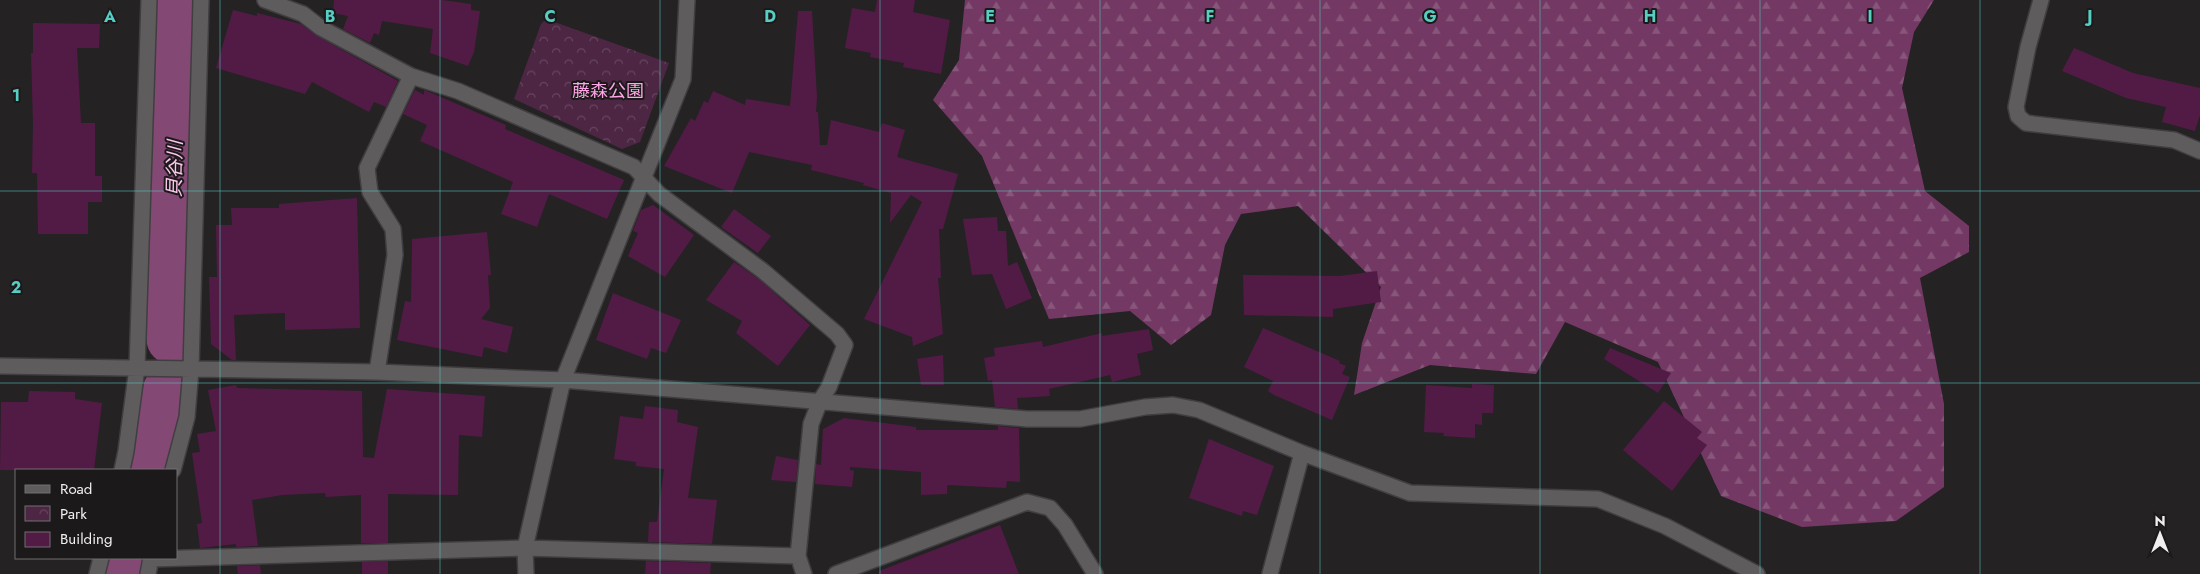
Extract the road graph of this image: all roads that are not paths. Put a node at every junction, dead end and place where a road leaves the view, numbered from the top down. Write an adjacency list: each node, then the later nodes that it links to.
1 (149, 0): 10 (street)
2 (201, 0): 11 (street)
3 (265, 0): 6 (street)
4 (687, 0): 8 (street)
5 (2041, 0): 7 (street)
6 (411, 76): 8 (street); 12 (street)
7 (2200, 151)
8 (643, 177): 13 (street); 14 (street)
9 (0, 366): 10 (street)
10 (137, 368): 11 (street); 16 (street)
11 (191, 369): 12 (street); 17 (street)
12 (377, 372): 13 (street)
13 (563, 380): 14 (street); 18 (street)
14 (820, 401): 15 (street); 19 (street)
15 (1302, 453): 29 (street); 30 (street)
16 (122, 469)
17 (173, 469)
18 (525, 548): 19 (street); 20 (street); 25 (street)
19 (798, 556): 26 (street)
20 (178, 557)
21 (101, 559): 23 (street)
22 (151, 559): 24 (street)
23 (97, 574)
24 (148, 574)
25 (526, 574)
26 (804, 574)
27 (836, 574): 28 (street)
28 (1095, 574)
29 (1270, 574)
30 (1757, 574)

